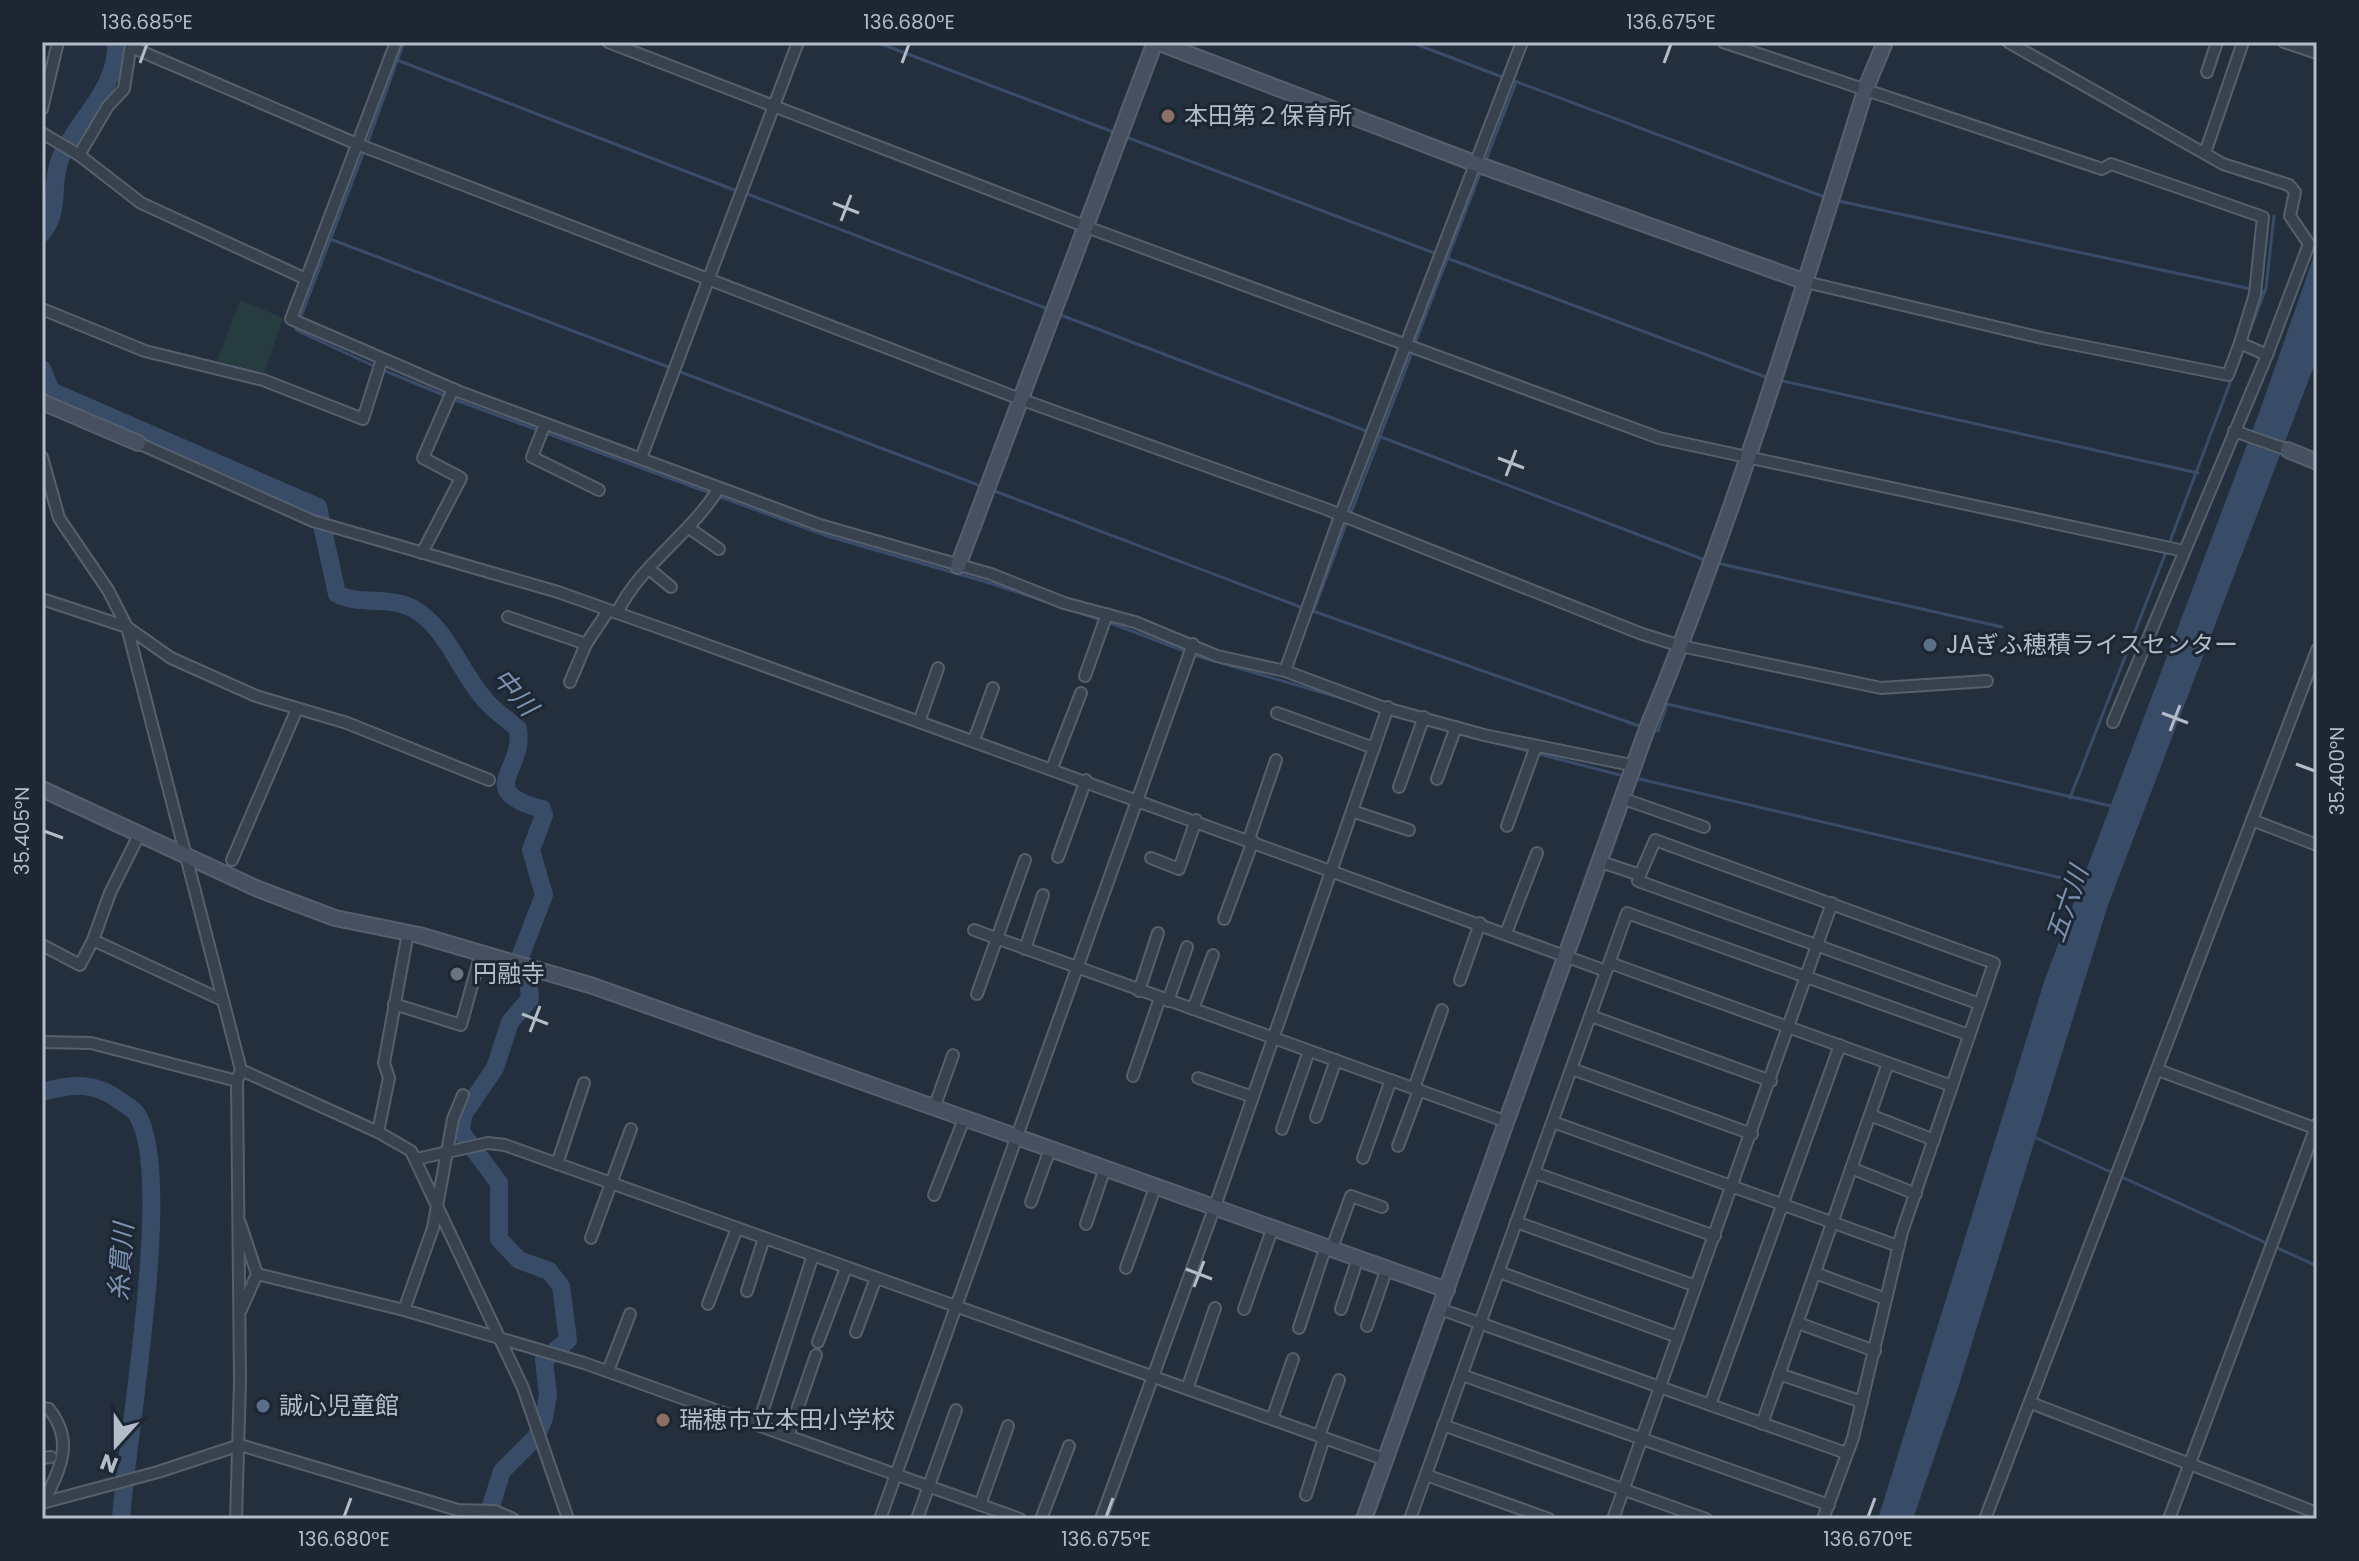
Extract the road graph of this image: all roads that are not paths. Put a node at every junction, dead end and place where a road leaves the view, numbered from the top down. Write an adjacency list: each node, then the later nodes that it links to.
1 (58, 42): 18 (street)
2 (396, 42): 20 (street)
3 (608, 42): 17 (street)
4 (798, 42): 17 (street)
5 (1156, 42): 23 (street); 24 (street)
6 (1522, 42): 23 (street)
7 (1723, 42): 16 (street)
8 (1885, 42): 16 (street)
9 (2008, 42): 21 (street)
10 (2217, 42): 15 (street)
11 (2243, 42): 21 (street)
12 (2284, 42): 14 (street)
13 (131, 44): 20 (street); 22 (street)
14 (2317, 53)
15 (2207, 72)
16 (1866, 88): 27 (street); 29 (street)
17 (774, 107): 24 (street); 26 (street)
18 (42, 109)
19 (42, 133): 22 (street)
20 (357, 144): 25 (street); 26 (street)
21 (2205, 153): 31 (street)
22 (79, 155): 25 (street)
23 (1474, 163): 27 (street); 30 (street)
24 (1084, 226): 30 (street); 34 (street)
25 (306, 279): 32 (street)
26 (707, 279): 34 (street); 42 (street)
27 (1806, 282): 29 (street); 40 (street)
28 (42, 309): 32 (street)
29 (2240, 343): 31 (street)
30 (1407, 346): 40 (street); 46 (street)
31 (2267, 355): 37 (street)
32 (382, 359): 33 (street)
33 (453, 389): 36 (street); 50 (street)
34 (1020, 399): 46 (street); 51 (street)
35 (42, 402): 38 (street)
36 (545, 424): 42 (street); 44 (street)
37 (2238, 432): 39 (street); 49 (street)
38 (138, 443): 50 (street)
39 (2288, 450): 43 (street)
40 (1749, 456): 49 (street); 61 (street)
41 (42, 457): 58 (street)
42 (641, 458): 45 (street)
43 (2317, 462)
44 (599, 490)
45 (716, 493): 47 (street); 51 (street)
46 (1340, 516): 61 (street); 64 (street)
47 (689, 528): 48 (street); 52 (street)
48 (719, 549)
49 (2184, 551): 75 (street)
50 (422, 553): 55 (street)
51 (958, 566): 56 (street)
52 (649, 569): 53 (street); 55 (street)
53 (671, 587)
54 (42, 599): 58 (street)
55 (612, 612): 59 (street); 74 (street)
56 (1107, 614): 60 (street); 65 (street)
57 (508, 617): 59 (street)
58 (127, 627): 71 (street); 100 (street)
59 (586, 644): 67 (street)
60 (1193, 644): 64 (street); 88 (street)
61 (1681, 646): 66 (street); 81 (street)
62 (2317, 650): 92 (street)
63 (938, 668): 74 (street)
64 (1285, 671): 70 (street)
65 (1085, 676)
66 (1987, 681)
67 (570, 682)
68 (993, 688): 77 (street)
69 (1081, 693): 82 (street)
70 (1388, 707): 73 (street); 79 (street)
71 (297, 709): 84 (street); 103 (street)
72 (1277, 713): 79 (street)
73 (1424, 717): 76 (street); 86 (street)
74 (919, 722): 77 (street)
75 (2113, 722)
76 (1456, 727): 78 (street); 83 (street)
77 (974, 740): 82 (street)
78 (1536, 746): 81 (street); 93 (street)
79 (1374, 748): 90 (street)
80 (1276, 760): 97 (street)
81 (1636, 766): 89 (street)
82 (1052, 768): 85 (street)
83 (1437, 779)
84 (489, 780)
85 (1086, 780): 88 (street); 101 (street)
86 (1399, 787)
87 (42, 789): 96 (street)
88 (1137, 799): 91 (street); 126 (street)
89 (1624, 799): 94 (street); 105 (street)
90 (1352, 811): 95 (street); 106 (street)
91 (1196, 820): 97 (street); 102 (street)
92 (2252, 820): 98 (street); 148 (street)
93 (1507, 826)
94 (1704, 827)
95 (1409, 830)
96 (139, 835): 100 (street); 117 (street)
97 (1251, 840): 106 (street); 110 (street)
98 (2317, 845)
99 (1537, 853): 115 (street)
100 (187, 857): 113 (street); 132 (street)
101 (1058, 857)
102 (1151, 858)
103 (232, 860)
104 (1025, 860): 116 (street)
105 (1601, 862): 107 (street); 124 (street)
106 (1332, 870): 111 (street); 140 (street)
107 (1640, 875): 109 (street); 119 (street)
108 (1043, 895): 121 (street)
109 (1832, 903): 119 (street); 134 (street)
110 (1224, 919)
111 (1480, 923): 115 (street); 128 (street)
112 (974, 930): 116 (street)
113 (408, 933): 122 (street); 133 (street)
114 (1158, 933): 129 (street)
115 (1506, 933): 124 (street)
116 (997, 939): 121 (street); 130 (street)
117 (93, 940): 118 (street); 132 (street)
118 (42, 945)
119 (1818, 946): 127 (street); 134 (street)
120 (1187, 947): 131 (street)
121 (1025, 949): 126 (street)
122 (481, 953): 133 (street); 159 (street)
123 (1213, 955): 135 (street)
124 (1568, 955): 125 (street); 163 (street)
125 (1608, 967): 127 (street); 137 (street); 138 (street)
126 (1078, 969): 129 (street); 170 (street)
127 (1807, 977): 138 (street); 139 (street)
128 (1460, 980)
129 (1139, 991): 131 (street)
130 (977, 994)
131 (1164, 999): 135 (street); 150 (street)
132 (222, 1000): 149 (street)
133 (394, 1004): 168 (street)
134 (1980, 1004): 139 (street)
135 (1193, 1009): 140 (street)
136 (1442, 1010): 156 (street)
137 (1591, 1016): 147 (street); 153 (street)
138 (1789, 1027): 142 (street); 153 (street)
139 (1969, 1035): 155 (street)
140 (1274, 1038): 143 (street); 158 (street)
141 (42, 1042): 149 (street)
142 (1840, 1045): 146 (street); 189 (street)
143 (1309, 1051): 145 (street); 167 (street)
144 (953, 1055): 159 (street)
145 (1336, 1060): 152 (street); 161 (street)
146 (1888, 1063): 155 (street); 160 (street)
147 (1572, 1069): 164 (street); 169 (street)
148 (2158, 1070): 165 (street); 243 (street)
149 (239, 1075): 168 (street); 191 (street)
150 (1133, 1076)
151 (1198, 1078): 158 (street)
152 (1391, 1080): 156 (street); 175 (street)
153 (1771, 1081): 169 (street)
154 (584, 1083): 177 (street)
155 (1952, 1086): 171 (street)
156 (1416, 1089): 163 (street); 172 (street)
157 (463, 1095): 174 (street)
158 (1253, 1097): 188 (street)
159 (934, 1108): 162 (street)
160 (1870, 1115): 171 (street); 179 (street)
161 (1316, 1117)
162 (964, 1119): 170 (street); 185 (street)
163 (1507, 1122): 212 (street)
164 (1553, 1122): 180 (street); 183 (street)
165 (2316, 1127): 259 (street)
166 (631, 1129): 181 (street)
167 (1282, 1129)
168 (378, 1132): 176 (street)
169 (1752, 1134): 183 (street)
170 (1016, 1137): 173 (street); 216 (street)
171 (1934, 1140): 184 (street)
172 (1398, 1146)
173 (1050, 1149): 178 (street); 187 (street)
174 (449, 1152): 176 (street); 177 (street); 186 (street)
175 (1363, 1158)
176 (416, 1159): 186 (street)
177 (557, 1164): 181 (street)
178 (1105, 1168): 182 (street); 194 (street)
179 (1851, 1168): 184 (street); 193 (street)
180 (1535, 1173): 192 (street); 197 (street)
181 (611, 1183): 196 (street); 198 (street)
182 (1156, 1185): 188 (street); 205 (street)
183 (1733, 1186): 189 (street); 197 (street)
184 (1916, 1194): 200 (street)
185 (934, 1195)
186 (436, 1200): 221 (street); 229 (street)
187 (1031, 1202)
188 (1215, 1206): 195 (street); 238 (street)
189 (1783, 1206): 193 (street); 244 (street)
190 (1382, 1207): 201 (street)
191 (237, 1216): 209 (street); 223 (street)
192 (1516, 1222): 207 (street); 211 (street)
193 (1832, 1223): 200 (street); 208 (street)
194 (1086, 1224)
195 (1273, 1227): 201 (street); 218 (street)
196 (737, 1228): 199 (street); 215 (street)
197 (1715, 1236): 211 (street)
198 (591, 1238)
199 (764, 1238): 202 (street); 213 (street)
200 (1898, 1246): 214 (street)
201 (1329, 1247): 203 (street); 227 (street)
202 (813, 1255): 204 (street); 249 (street)
203 (1358, 1258): 206 (street); 219 (street)
204 (846, 1268): 210 (street); 231 (street)
205 (1126, 1268)
206 (1387, 1268): 212 (street); 226 (street)
207 (1499, 1272): 225 (street); 230 (street)
208 (1815, 1273): 214 (street); 224 (street)
209 (257, 1274): 221 (street); 223 (street)
210 (876, 1278): 216 (street); 228 (street)
211 (1696, 1286): 230 (street)
212 (1447, 1290): 220 (street)
213 (747, 1291)
214 (1886, 1299): 232 (street)
215 (708, 1304)
216 (956, 1307): 238 (street); 260 (street)
217 (1215, 1308): 241 (street)
218 (1244, 1309)
219 (1341, 1309)
220 (1440, 1309): 225 (street); 258 (street)
221 (404, 1310): 229 (street)
222 (630, 1314): 235 (street)
223 (239, 1316): 255 (street)
224 (1798, 1323): 232 (street); 236 (street)
225 (1481, 1324): 237 (street); 240 (street)
226 (1367, 1326)
227 (1299, 1328)
228 (856, 1332)
229 (499, 1336): 235 (street); 273 (street)
230 (1678, 1337): 240 (street)
231 (818, 1342)
232 (1875, 1351): 242 (street)
233 (816, 1355): 252 (street)
234 (1293, 1359): 247 (street)
235 (608, 1371): 249 (street)
236 (1779, 1374): 242 (street); 248 (street)
237 (1462, 1375): 250 (street); 254 (street)
238 (1151, 1376): 241 (street); 277 (street)
239 (1339, 1380): 253 (street)
240 (1659, 1388): 244 (street); 254 (street)
241 (1187, 1389): 247 (street)
242 (1862, 1402): 257 (street)
243 (2031, 1403): 259 (street); 284 (street)
244 (1710, 1405): 248 (street)
245 (42, 1408): 265 (street)
246 (956, 1410): 262 (street)
247 (1272, 1419): 253 (street)
248 (1762, 1424): 257 (street)
249 (758, 1425): 252 (street)
250 (1443, 1425): 261 (street); 263 (street)
251 (1008, 1426): 266 (street)
252 (788, 1436): 260 (street)
253 (1322, 1437): 258 (street); 264 (street)
254 (1641, 1439): 263 (street); 267 (street)
255 (240, 1445): 265 (street); 269 (street); 271 (street)
256 (1069, 1446): 276 (street)
257 (1846, 1453): 267 (street)
258 (1386, 1460): 278 (street)
259 (2190, 1463): 268 (street); 285 (street)
260 (895, 1475): 262 (street); 274 (street)
261 (1426, 1475): 279 (street); 280 (street)
262 (929, 1487): 266 (street); 275 (street)
263 (1624, 1489): 281 (street); 282 (street)
264 (1306, 1495)
265 (43, 1502)
266 (980, 1505): 270 (street)
267 (1829, 1505): 283 (street)
268 (2317, 1513)
269 (479, 1514): 272 (street)
270 (1013, 1518)
271 (236, 1519)
272 (513, 1519)
273 (568, 1519)
274 (880, 1519)
275 (917, 1519)
276 (1041, 1519)
277 (1101, 1519)
278 (1364, 1519)
279 (1410, 1519)
280 (1549, 1519)
281 (1613, 1519)
282 (1706, 1519)
283 (1823, 1519)
284 (1985, 1519)
285 (2169, 1519)

